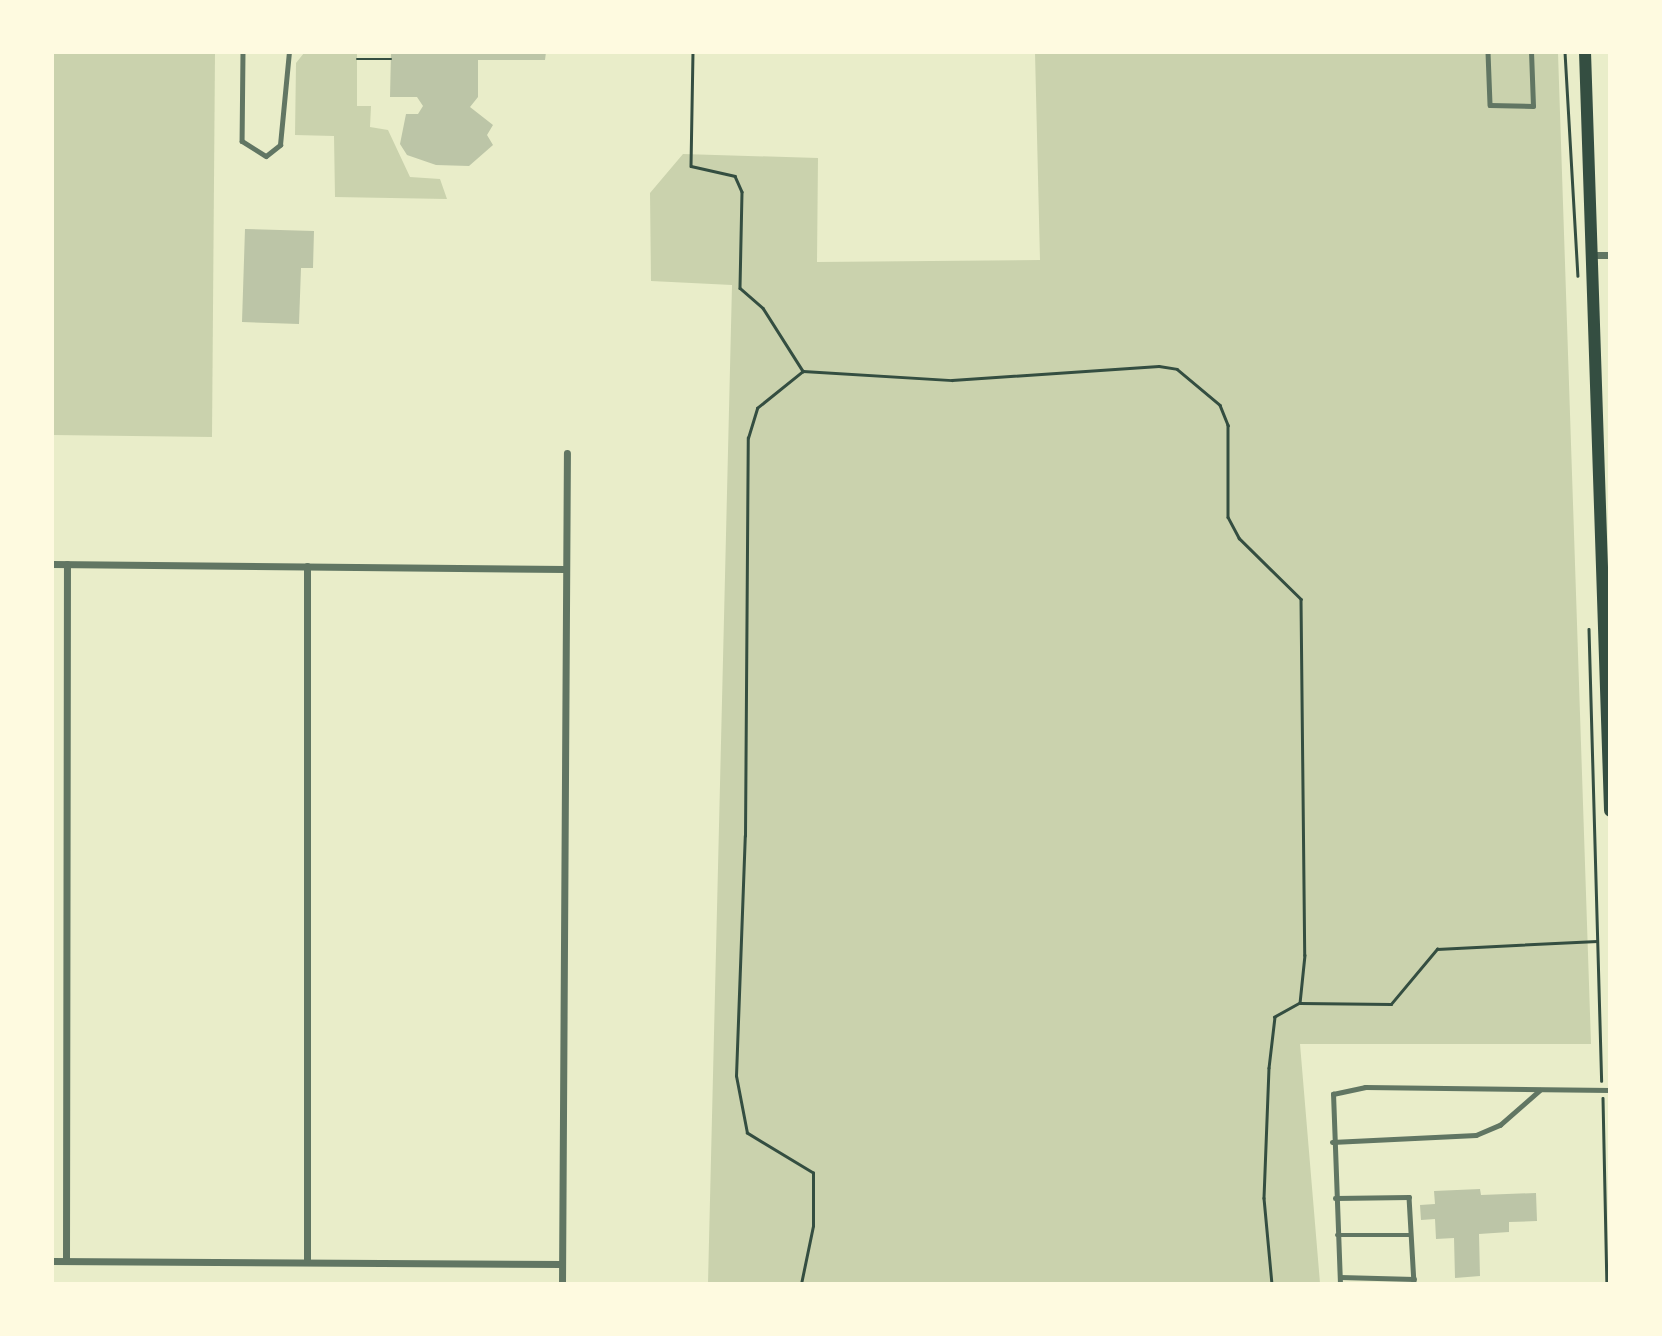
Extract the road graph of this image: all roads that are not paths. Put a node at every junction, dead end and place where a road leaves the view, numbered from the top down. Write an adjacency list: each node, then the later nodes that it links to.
1 (243, 52): 2 (lane)
2 (289, 52)
3 (1488, 52): 4 (lane)
4 (1531, 52)
5 (1585, 52): 6 (main road)
6 (1590, 255): 7 (street); 9 (main road)
7 (1609, 255)
8 (566, 453): 13 (street)
9 (1605, 486): 14 (main road)
10 (52, 564): 11 (street)
11 (67, 564): 12 (street); 21 (street)
12 (307, 566): 13 (street); 23 (street)
13 (565, 569): 24 (street)
14 (1609, 811)
15 (1541, 1090): 16 (lane); 17 (lane); 17 (lane)
16 (1609, 1090)
17 (1332, 1142): 18 (lane)
18 (1335, 1198): 19 (lane); 20 (lane)
19 (1337, 1234): 20 (lane); 25 (lane)
20 (1411, 1235): 26 (lane)
21 (66, 1260): 22 (street); 23 (street)
22 (52, 1261)
23 (307, 1262): 24 (street)
24 (562, 1264): 27 (street)
25 (1340, 1280): 26 (lane)
26 (1414, 1281)
27 (562, 1283)

